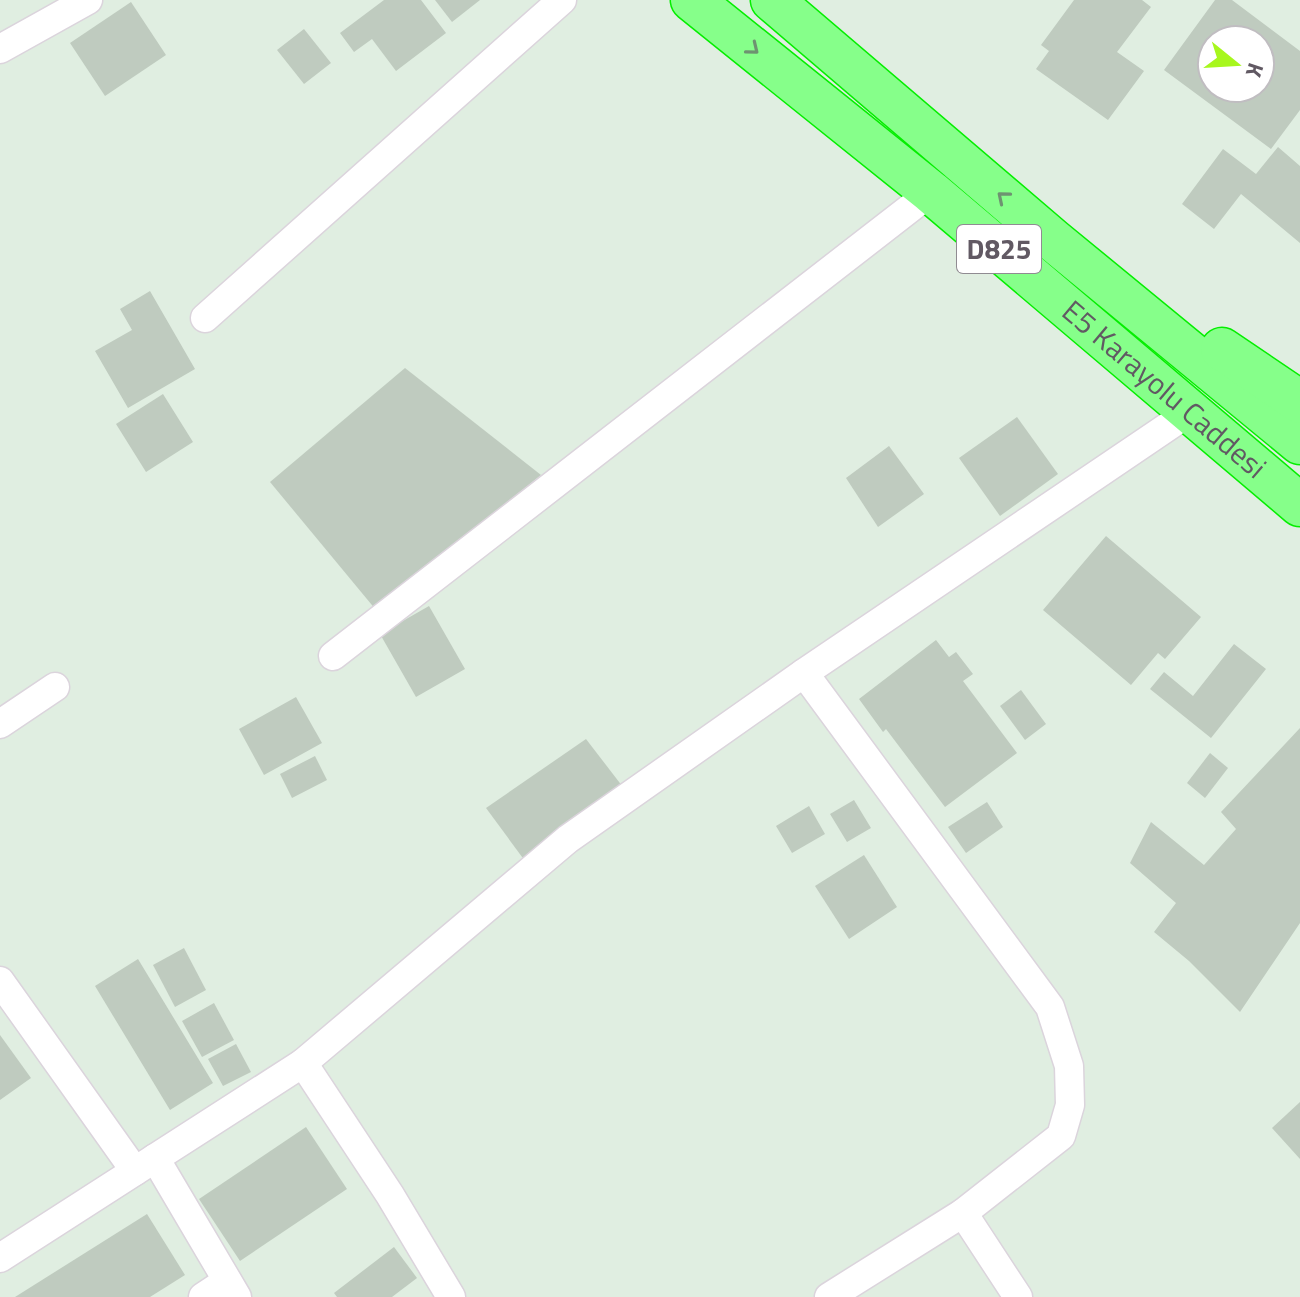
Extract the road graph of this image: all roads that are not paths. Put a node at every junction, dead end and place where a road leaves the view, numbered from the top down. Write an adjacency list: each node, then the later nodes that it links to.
1 (88, 0): 5 (street)
2 (562, 0): 8 (street)
3 (692, 0): 6 (highway, E5 Karayolu Caddesi / D825, one-way to 6)
4 (772, 0): 7 (highway, E5 Karayolu Caddesi / D825, one-way to 4)
5 (0, 49)
6 (931, 192): 10 (highway, E5 Karayolu Caddesi / D825); 14 (street)
7 (1053, 240): 9 (highway); 11 (highway, E5 Karayolu Caddesi / D825)
8 (205, 318)
9 (1300, 402)
10 (1188, 413): 12 (highway, E5 Karayolu Caddesi / D825); 13 (highway); 15 (street)
11 (1300, 443)
12 (1300, 505)
13 (1300, 519)
14 (333, 656)
15 (804, 673): 19 (street); 21 (street)
16 (55, 687): 17 (street)
17 (0, 724)
18 (0, 981): 20 (street)
19 (303, 1063): 20 (street); 25 (street)
20 (145, 1165): 22 (street); 23 (street)
21 (963, 1213): 26 (street); 27 (street)
22 (0, 1258)
23 (232, 1289): 24 (street)
24 (203, 1297)
25 (451, 1297)
26 (829, 1297)
27 (1018, 1297)

